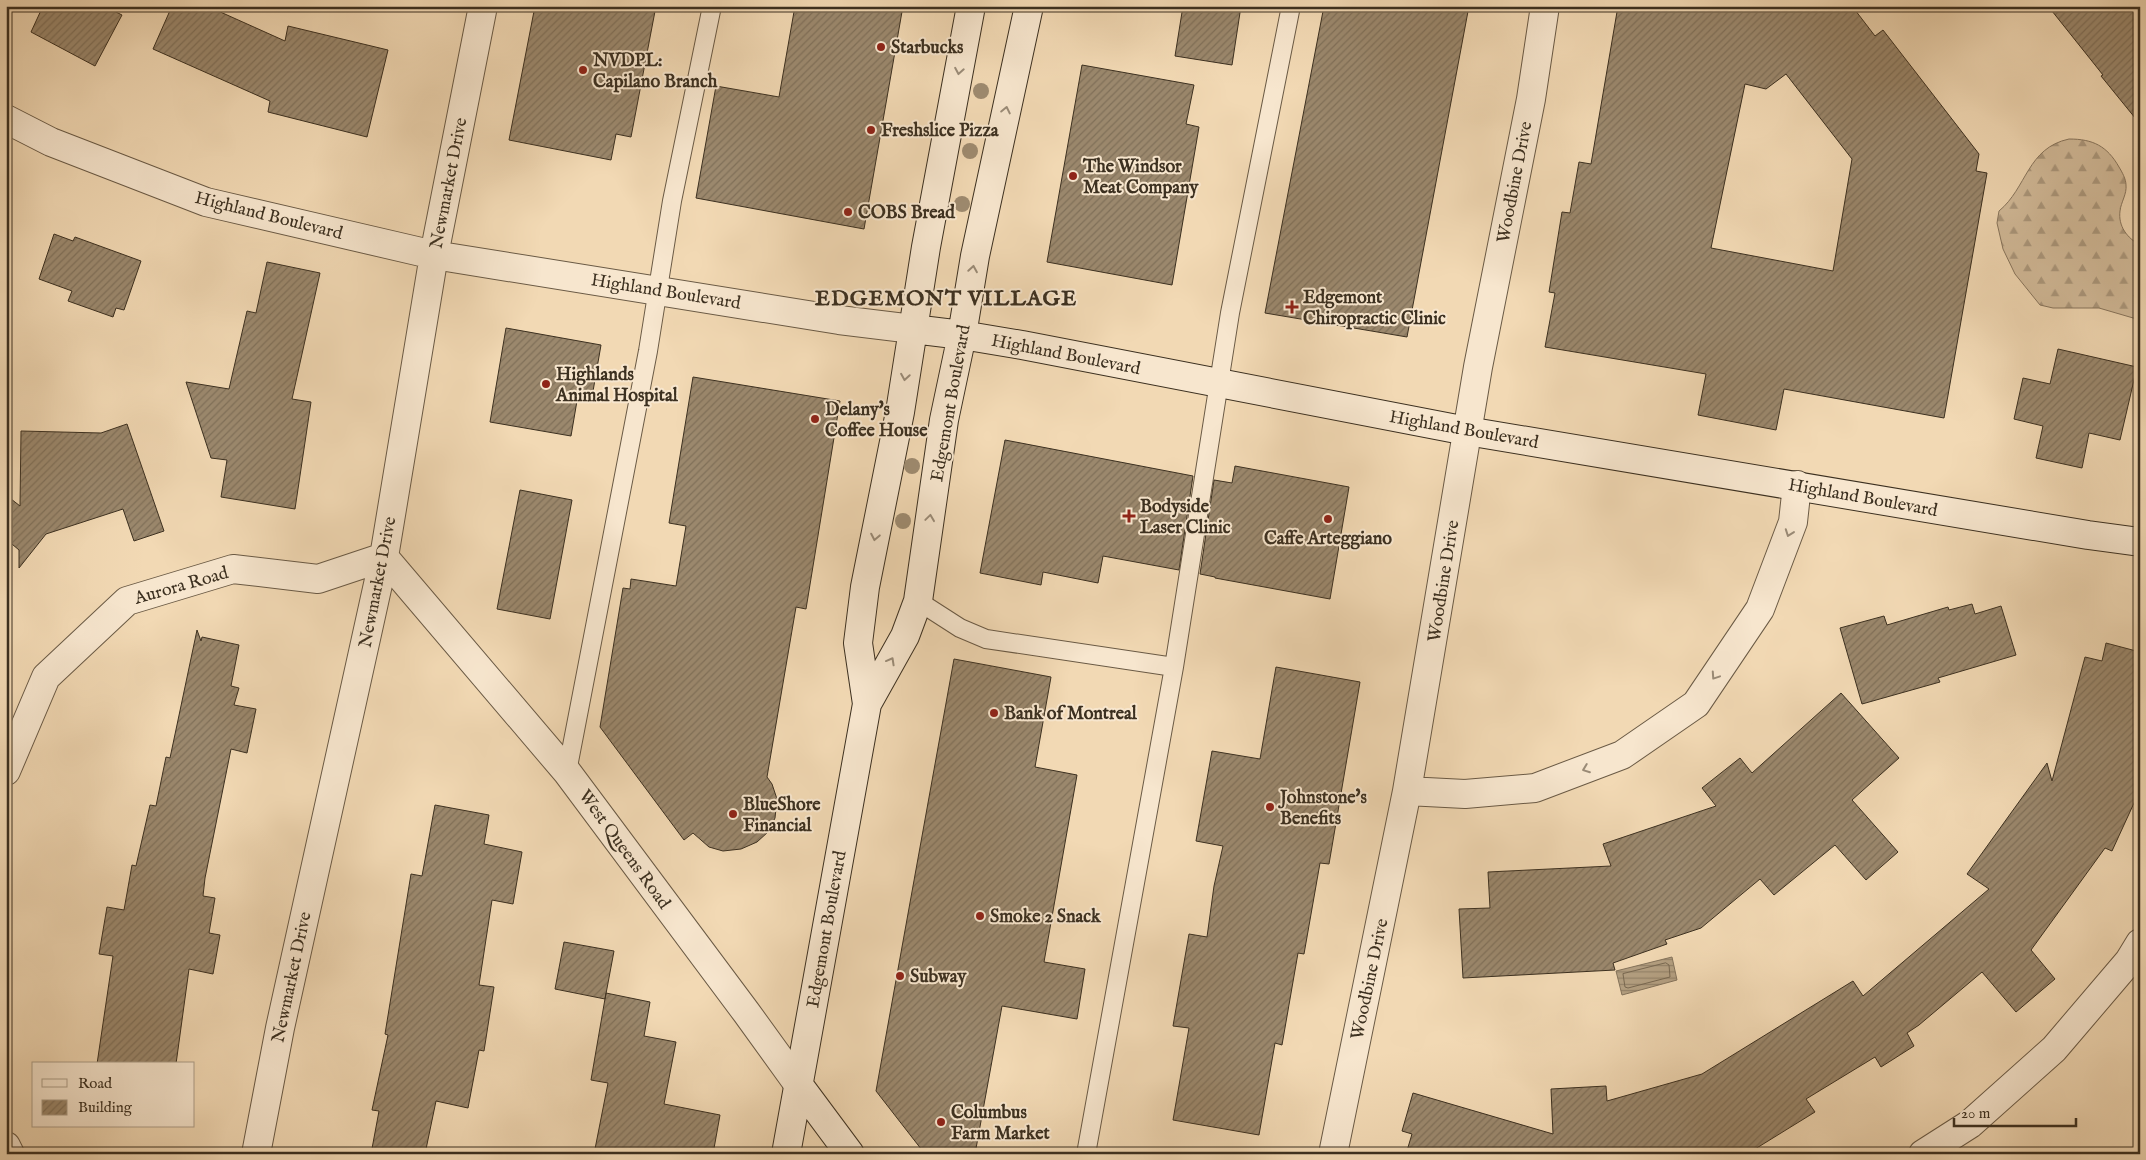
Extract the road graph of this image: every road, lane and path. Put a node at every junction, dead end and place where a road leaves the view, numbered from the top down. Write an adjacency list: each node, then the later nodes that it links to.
1 (483, 6): 8 (street, Newmarket Drive)
2 (712, 6): 9 (lane)
3 (971, 6): 10 (street, Edgemont Boulevard, one-way to 10)
4 (1029, 6): 11 (street, Edgemont Boulevard, one-way to 4)
5 (1291, 6): 12 (lane)
6 (1545, 6): 13 (street, Woodbine Drive)
7 (6, 119): 8 (street, Highland Boulevard)
8 (434, 255): 9 (street, Highland Boulevard); 16 (street, Newmarket Drive)
9 (657, 289): 10 (street, Highland Boulevard); 21 (lane)
10 (913, 329): 11 (street, Highland Boulevard); 19 (street, Edgemont Boulevard, one-way to 19)
11 (962, 335): 12 (street, Highland Boulevard); 17 (street, Edgemont Boulevard, one-way to 11)
12 (1219, 384): 13 (street, Highland Boulevard); 18 (lane)
13 (1467, 430): 14 (street, Highland Boulevard); 22 (street, Woodbine Drive)
14 (1797, 485): 15 (street, Highland Boulevard); 22 (street, one-way to 22)
15 (2140, 542)
16 (384, 557): 20 (street, Aurora Road); 21 (street, West Queens Road); 27 (street, Newmarket Drive)
17 (918, 601): 18 (lane); 19 (street, Edgemont Boulevard, one-way to 17)
18 (1174, 668): 30 (lane)
19 (867, 704): 24 (street, Edgemont Boulevard)
20 (6, 771)
21 (567, 772): 24 (street, West Queens Road)
22 (1407, 791): 31 (street, Woodbine Drive)
23 (2140, 943): 32 (street)
24 (798, 1084): 28 (street, Edgemont Boulevard); 29 (street, West Queens Road)
25 (6, 1146): 26 (street)
26 (10, 1154)
27 (256, 1154)
28 (786, 1154)
29 (850, 1154)
30 (1086, 1154)
31 (1333, 1154)
32 (1923, 1154)

